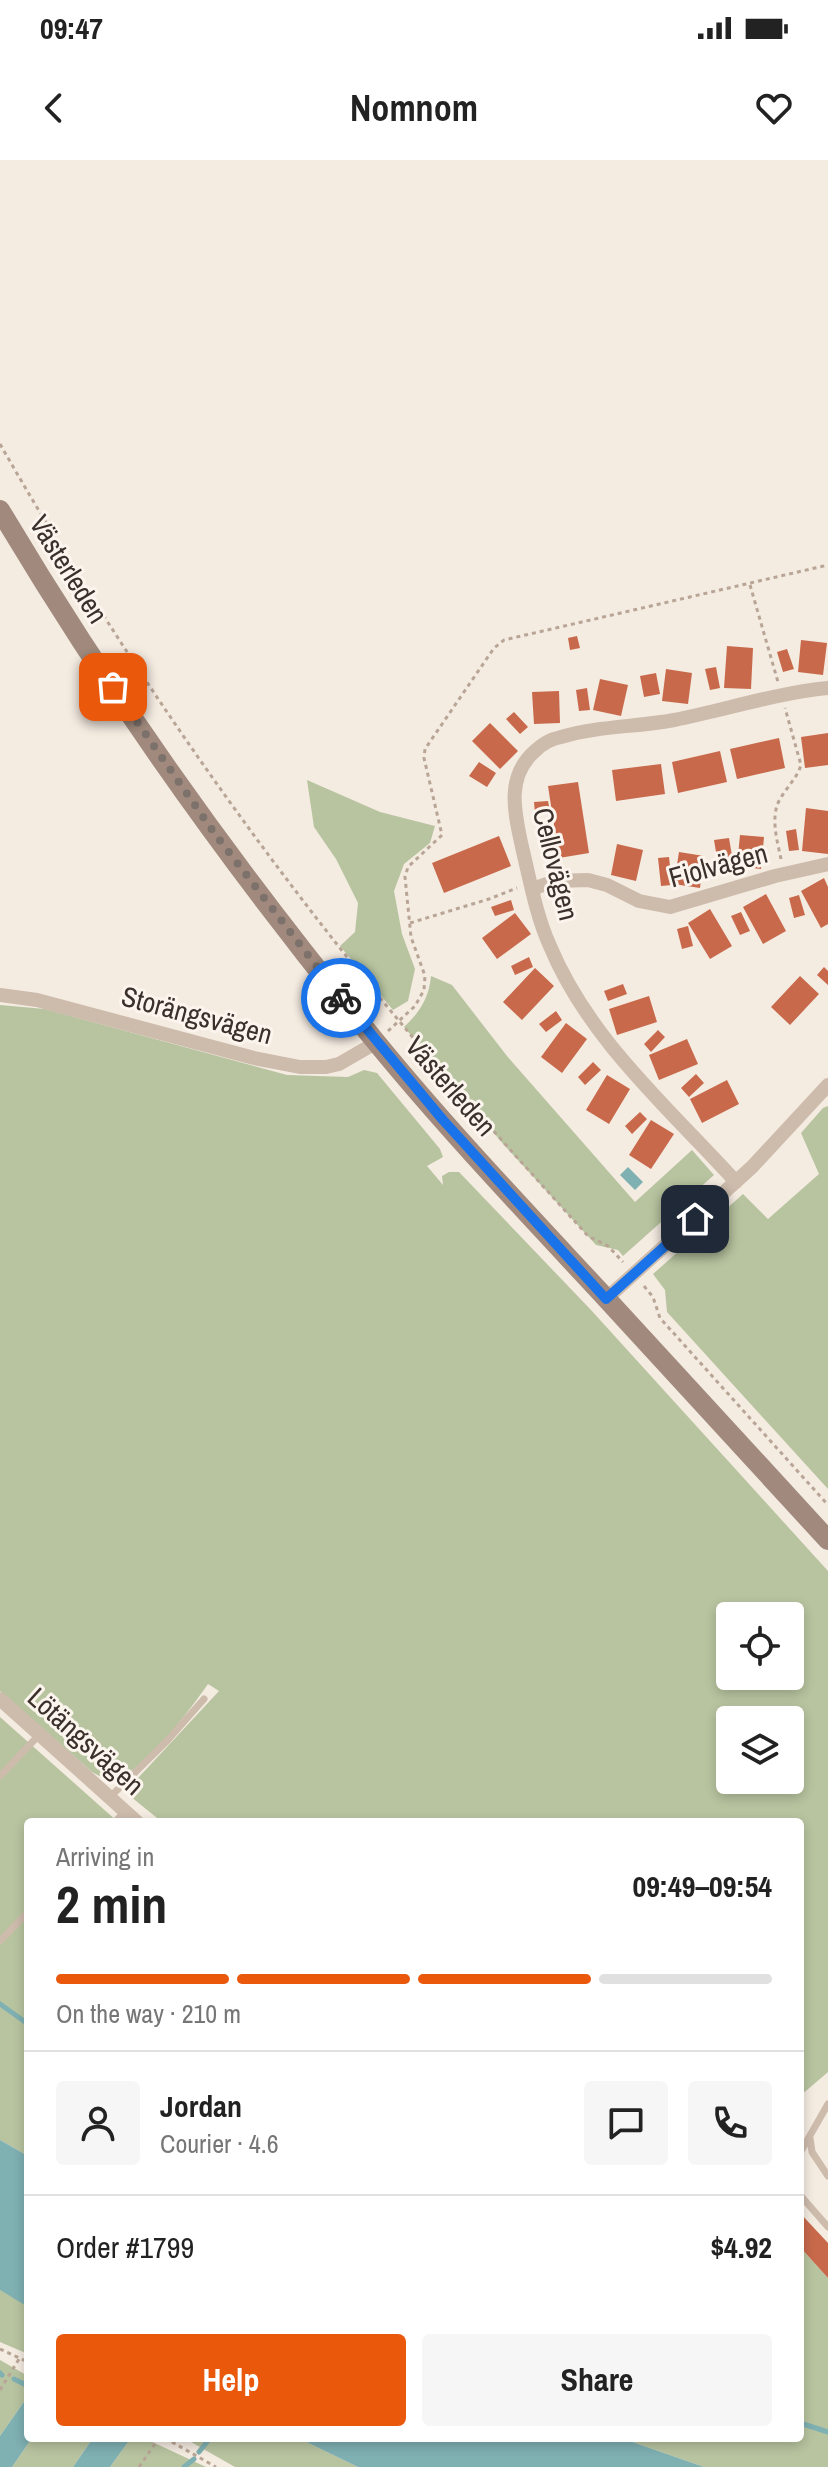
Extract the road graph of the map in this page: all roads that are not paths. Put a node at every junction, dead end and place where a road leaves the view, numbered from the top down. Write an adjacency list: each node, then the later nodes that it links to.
1 (0, 510): 6 (main road, Västerleden)
2 (828, 688): 4 (street, Cellovägen)
3 (828, 864): 4 (street, Fiolvägen)
4 (532, 889): 8 (street, Cellovägen)
5 (0, 995): 6 (street, Storängsvägen)
6 (377, 1042): 9 (main road, Västerleden)
7 (828, 1085): 8 (street)
8 (736, 1182): 9 (street)
9 (606, 1299): 10 (main road, Västerleden)
10 (828, 1540)
11 (0, 1699): 13 (street, Lötängsvägen)
12 (204, 1699): 15 (lane)
13 (39, 1735): 14 (lane); 15 (street, Lötängsvägen)
14 (0, 1776)
15 (110, 1797): 16 (street, Lötängsvägen)
16 (120, 1816)
17 (24, 1916): 18 (lane)
18 (0, 1941)
19 (828, 2104): 20 (lane)
20 (810, 2138): 21 (lane); 22 (lane)
21 (804, 2147)
22 (828, 2176)
23 (804, 2200): 24 (lane)
24 (828, 2227)

